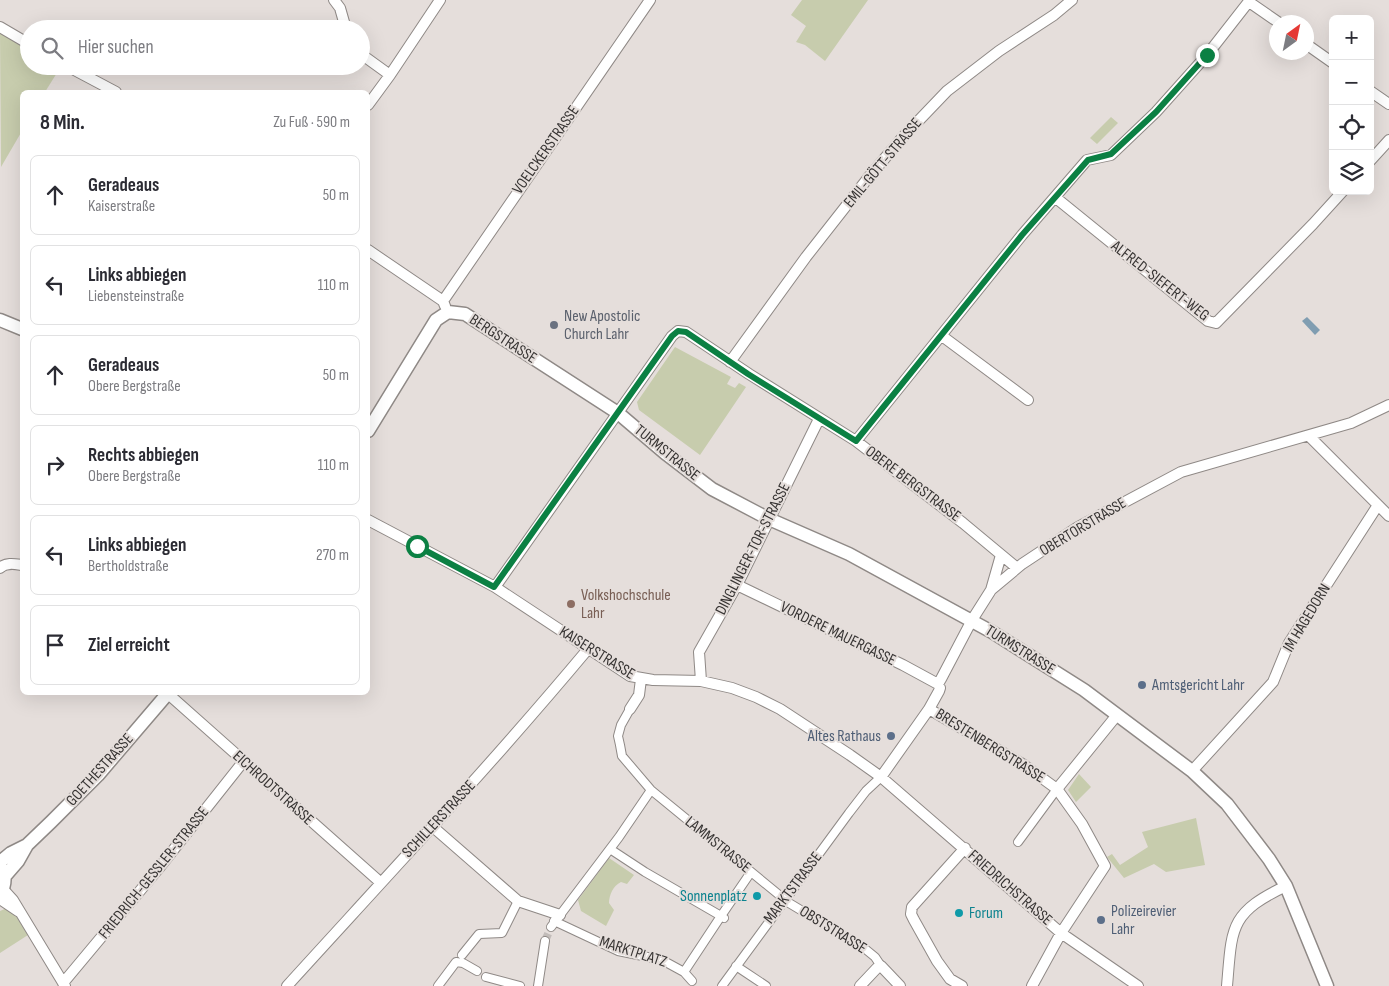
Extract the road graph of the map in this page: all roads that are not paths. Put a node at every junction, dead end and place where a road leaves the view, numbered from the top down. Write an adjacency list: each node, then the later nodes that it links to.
1 (334, 0): 7 (street)
2 (440, 0): 14 (street)
3 (650, 0): 24 (street, VOELCKERSTRASSE)
4 (1072, 0): 28 (street, EMIL-GÖTT-STRASSE)
5 (1250, 1): 6 (street); 22 (street)
6 (1269, 15)
7 (343, 20)
8 (0, 27): 9 (street)
9 (20, 39)
10 (1314, 50): 11 (street)
11 (1329, 60)
12 (370, 61): 14 (street)
13 (83, 75): 15 (street)
14 (390, 76): 17 (street)
15 (112, 90)
16 (1374, 94): 18 (street)
17 (370, 102)
18 (1389, 104)
19 (1389, 140): 20 (street)
20 (1374, 157)
21 (1339, 195): 22 (street, ALFRED-SIEFERT-WEG)
22 (1056, 198): 27 (street)
23 (370, 251): 24 (street, BERGSTRASSE)
24 (445, 306): 31 (street, BERGSTRASSE); 33 (street)
25 (0, 320): 26 (street)
26 (20, 328)
27 (942, 336): 29 (street); 35 (street)
28 (730, 362): 31 (street, OBERE BERGSTRASSE); 32 (street, OBERE BERGSTRASSE)
29 (1028, 400)
30 (1389, 405): 34 (street, OBERTORSTRASSE)
31 (618, 413): 38 (street, TURMSTRASSE); 45 (street)
32 (819, 419): 35 (street, OBERE BERGSTRASSE); 38 (street, DINGLINGER-TOR-STRASSE)
33 (370, 428)
34 (1309, 436): 36 (street); 43 (street, OBERTORSTRASSE)
35 (856, 441): 40 (street, OBERE BERGSTRASSE)
36 (1378, 505): 37 (street); 59 (street, IM HAGEDORN)
37 (1389, 516)
38 (769, 519): 44 (street, DINGLINGER-TOR-STRASSE); 47 (street, TURMSTRASSE)
39 (370, 521): 45 (street, KAISERSTRASSE)
40 (1001, 555): 43 (street, OBERE BERGSTRASSE); 46 (street)
41 (20, 565): 42 (street)
42 (0, 568)
43 (1017, 568): 46 (street, OBERTORSTRASSE)
44 (737, 585): 50 (street, DINGLINGER-TOR-STRASSE); 51 (street, VORDERE MAUERGASSE)
45 (494, 587): 48 (street, KAISERSTRASSE)
46 (992, 590): 47 (street, OBERTORSTRASSE)
47 (972, 620): 51 (street, OBERTORSTRASSE); 56 (street, TURMSTRASSE)
48 (588, 649): 49 (street, KAISERSTRASSE); 64 (street, SCHILLERSTRASSE)
49 (641, 680): 50 (street, KAISERSTRASSE); 54 (street, LAMMSTRASSE)
50 (701, 681): 58 (street, KAISERSTRASSE)
51 (938, 684): 55 (street, OBERTORSTRASSE)
52 (166, 695): 66 (street, GOETHESTRASSE)
53 (170, 695): 57 (street, EICHRODTSTRASSE)
54 (630, 709): 62 (street, LAMMSTRASSE)
55 (929, 709): 60 (street, OBERTORSTRASSE); 61 (street, BRESTENBERGSTRASSE)
56 (1117, 715): 59 (street, TURMSTRASSE); 61 (street)
57 (243, 762): 71 (street, EICHRODTSTRASSE); 88 (street, FRIEDRICH-GESSLER-STRASSE)
58 (872, 770): 60 (street, KAISERSTRASSE); 63 (street, MARKTSTRASSE)
59 (1192, 770): 73 (street, TURMSTRASSE)
60 (884, 780): 63 (street, MARKTSTRASSE); 67 (street, FRIEDRICHSTRASSE)
61 (1057, 789): 65 (street); 78 (street, BRESTENBERGSTRASSE)
62 (651, 790): 68 (street); 70 (street, LAMMSTRASSE)
63 (866, 791): 74 (street, MARKTSTRASSE)
64 (433, 827): 71 (street, SCHILLERSTRASSE); 75 (street)
65 (1018, 842)
66 (27, 845): 69 (street, GOETHESTRASSE); 72 (street, GOETHESTRASSE)
67 (965, 848): 78 (street, FRIEDRICHSTRASSE); 87 (street)
68 (610, 849): 76 (street); 77 (street)
69 (0, 862)
70 (751, 872): 74 (street, LAMMSTRASSE); 76 (street, MARKTPLATZ)
71 (380, 882): 89 (street, SCHILLERSTRASSE)
72 (2, 885): 88 (street)
73 (1286, 886): 100 (street); 101 (street, TURMSTRASSE)
74 (784, 899): 81 (street, MARKTSTRASSE); 82 (street, OBSTSTRASSE)
75 (518, 901): 77 (street); 80 (street)
76 (722, 917): 84 (street, MARKTPLATZ)
77 (555, 921): 84 (street, MARKTPLATZ)
78 (1061, 933): 98 (street); 99 (street, FRIEDRICHSTRASSE)
79 (545, 941): 92 (street)
80 (462, 955)
81 (736, 966): 93 (street, MARKTSTRASSE); 94 (street)
82 (881, 966): 95 (street); 96 (street, OBSTSTRASSE)
83 (477, 971): 90 (street)
84 (684, 972): 86 (street, MARKTPLATZ)
85 (486, 977): 91 (street)
86 (692, 981)
87 (947, 983): 97 (street)
88 (64, 985)
89 (287, 986)
90 (438, 986)
91 (520, 986)
92 (538, 986)
93 (722, 986)
94 (766, 986)
95 (860, 986)
96 (900, 986)
97 (962, 986)
98 (1032, 986)
99 (1138, 986)
100 (1227, 986)
101 (1327, 986)

